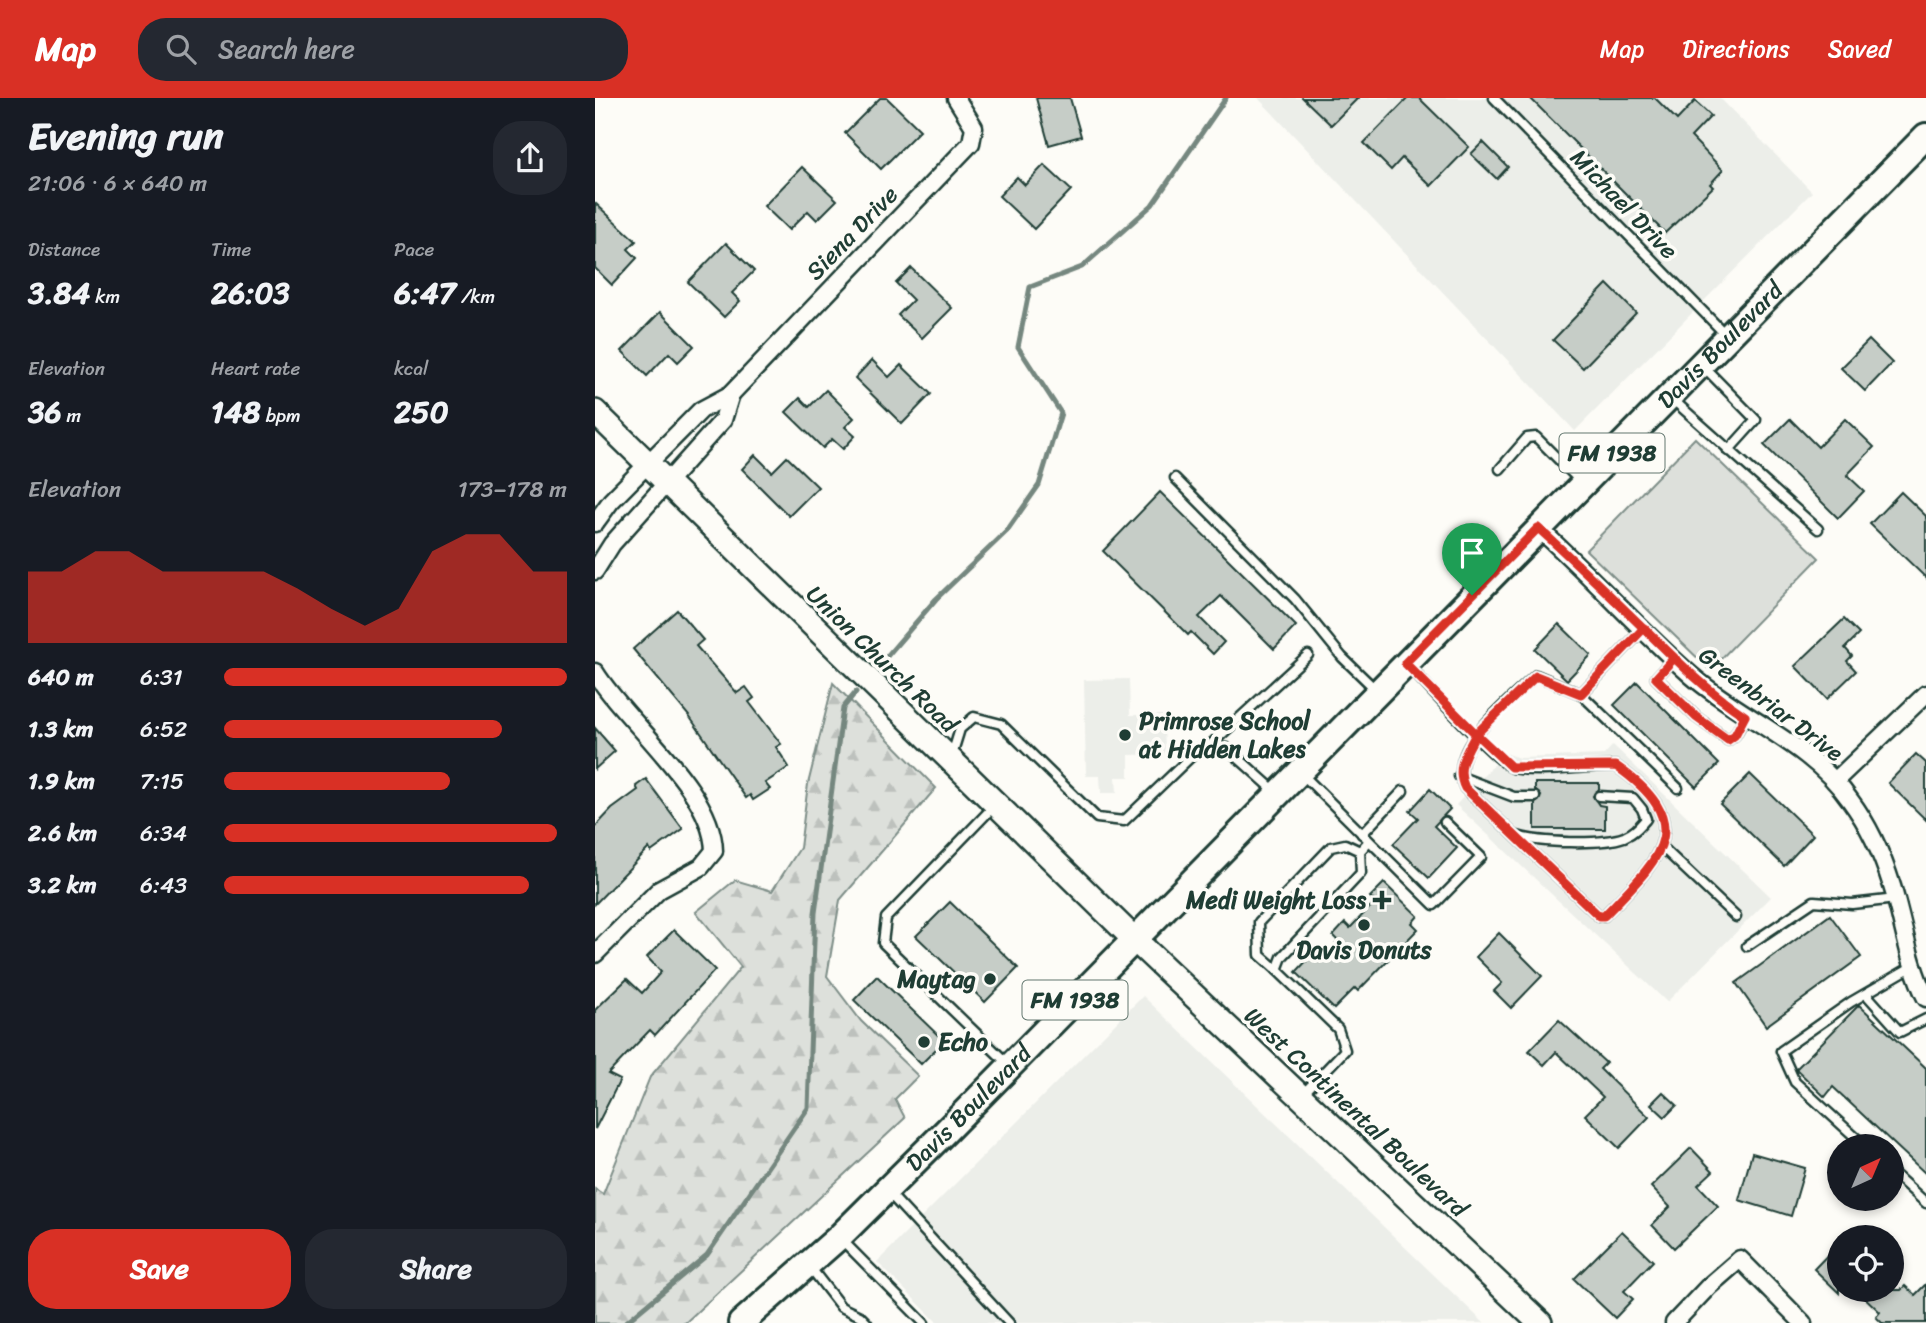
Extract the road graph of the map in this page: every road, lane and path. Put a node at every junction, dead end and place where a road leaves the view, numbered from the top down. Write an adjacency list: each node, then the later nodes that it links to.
1 (956, 98): 6 (street, Siena Drive)
2 (1494, 98): 4 (lane, Michael Drive)
3 (1926, 136): 4 (main road, Davis Boulevard / FM 1938)
4 (1727, 336): 5 (main road, Davis Boulevard / FM 1938)
5 (1700, 363): 7 (main road, Davis Boulevard / FM 1938); 9 (lane)
6 (731, 394): 10 (street, Siena Drive); 13 (street, Siena Drive)
7 (1669, 396): 9 (lane); 14 (main road, Davis Boulevard / FM 1938)
8 (595, 412): 10 (street, Union Church Road)
9 (1728, 451): 17 (lane)
10 (648, 464): 13 (street, Union Church Road); 15 (street, Siena Drive)
11 (1500, 469): 14 (lane)
12 (1175, 478): 24 (lane)
13 (667, 483): 18 (street, Siena Drive); 30 (street, Union Church Road)
14 (1583, 483): 16 (main road, Davis Boulevard / FM 1938)
15 (595, 523)
16 (1538, 528): 19 (street, Greenbriar Drive); 22 (main road, Davis Boulevard / FM 1938)
17 (1818, 529)
18 (595, 571)
19 (1644, 628): 21 (street, Greenbriar Drive); 25 (lane)
20 (1308, 655): 29 (lane)
21 (1674, 658): 27 (street, Greenbriar Drive); 27 (lane)
22 (1405, 663): 24 (main road, Davis Boulevard / FM 1938); 28 (lane)
23 (595, 672): 50 (street)
24 (1377, 691): 31 (main road, Davis Boulevard / FM 1938)
25 (1581, 694): 28 (lane); 34 (lane)
26 (1926, 694): 33 (street)
27 (1745, 716): 33 (street, Greenbriar Drive)
28 (1476, 734): 32 (lane); 44 (lane)
29 (1208, 747): 30 (lane); 36 (lane)
30 (950, 761): 39 (street, Union Church Road)
31 (1299, 771): 36 (main road, Davis Boulevard / FM 1938); 41 (lane)
32 (1459, 776): 38 (lane); 42 (lane)
33 (1835, 781): 46 (street, Greenbriar Drive)
34 (1678, 788)
35 (1403, 791): 41 (lane)
36 (1277, 793): 48 (main road, Davis Boulevard / FM 1938)
37 (1599, 796): 42 (lane)
38 (1535, 797)
39 (995, 805): 48 (street, Union Church Road); 56 (lane)
40 (1445, 822): 43 (lane)
41 (1362, 834): 43 (lane)
42 (1515, 835): 44 (lane)
43 (1369, 841): 45 (lane)
44 (1663, 848): 47 (lane)
45 (1360, 851): 52 (lane); 52 (lane)
46 (1896, 899): 49 (lane); 51 (street, Greenbriar Drive)
47 (1736, 917)
48 (1135, 940): 56 (main road, Davis Boulevard / FM 1938); 57 (street, West Continental Boulevard)
49 (1747, 946)
50 (595, 954)
51 (1913, 966): 53 (lane); 54 (street, Greenbriar Drive)
52 (1277, 970): 57 (lane)
53 (1866, 993): 55 (lane); 58 (lane)
54 (1926, 998)
55 (1926, 1019)
56 (1010, 1066): 60 (main road, Davis Boulevard / FM 1938)
57 (1302, 1095): 68 (street, West Continental Boulevard)
58 (1852, 1134)
59 (1904, 1183): 61 (lane)
60 (886, 1190): 62 (main road, Davis Boulevard / FM 1938); 67 (lane)
61 (1926, 1203)
62 (839, 1237): 63 (main road, Davis Boulevard / FM 1938); 66 (lane)
63 (808, 1265): 64 (main road, Davis Boulevard / FM 1938); 65 (lane)
64 (741, 1323)
65 (867, 1323)
66 (924, 1323)
67 (1009, 1323)
68 (1540, 1323)
69 (1674, 1323): 70 (street)
70 (1803, 1323)

